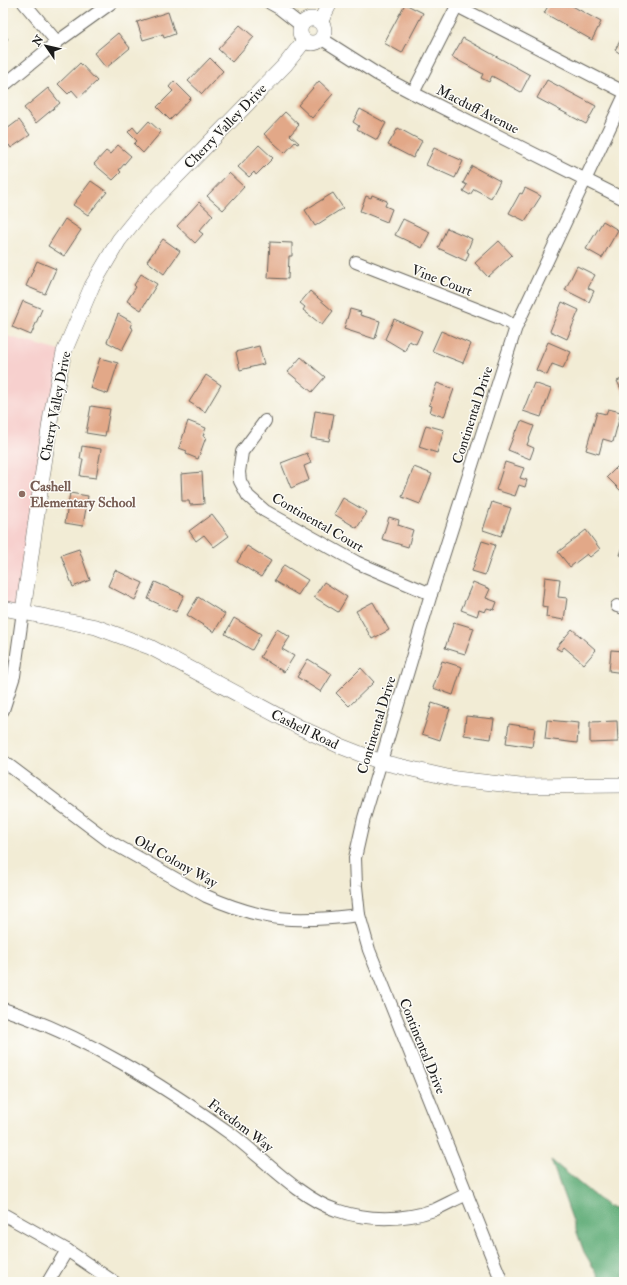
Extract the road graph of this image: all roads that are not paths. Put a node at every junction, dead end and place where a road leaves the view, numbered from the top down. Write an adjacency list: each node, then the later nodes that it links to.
1 (24, 3): 9 (street)
2 (111, 3): 9 (street)
3 (270, 3): 6 (street)
4 (330, 3): 5 (street)
5 (320, 22): 6 (street); 7 (street)
6 (302, 26): 8 (street)
7 (322, 39): 8 (street); 12 (street, Macduff Avenue)
8 (304, 40): 21 (street, Cherry Valley Drive)
9 (57, 42): 10 (street)
10 (3, 86)
11 (624, 92): 12 (street)
12 (413, 93): 14 (street, Macduff Avenue)
13 (624, 97): 14 (street, Continental Drive)
14 (584, 179): 15 (street, Macduff Avenue); 17 (street, Continental Drive)
15 (624, 199)
16 (356, 262): 17 (street, Vine Court)
17 (516, 327): 19 (street, Continental Drive)
18 (265, 421): 19 (street, Continental Court)
19 (431, 594): 24 (street, Continental Drive)
20 (3, 608): 21 (street, Cashell Road)
21 (24, 611): 22 (street, Cherry Valley Drive); 24 (street, Cashell Road)
22 (3, 710)
23 (3, 761): 26 (street, Old Colony Way)
24 (381, 762): 25 (street, Cashell Road); 26 (street, Continental Drive)
25 (624, 785)
26 (359, 915): 28 (street, Continental Drive)
27 (3, 1009): 28 (street, Freedom Way)
28 (467, 1194): 33 (street, Continental Drive)
29 (3, 1214): 30 (street)
30 (67, 1250): 31 (street); 32 (street)
31 (48, 1282)
32 (114, 1282)
33 (502, 1282)

